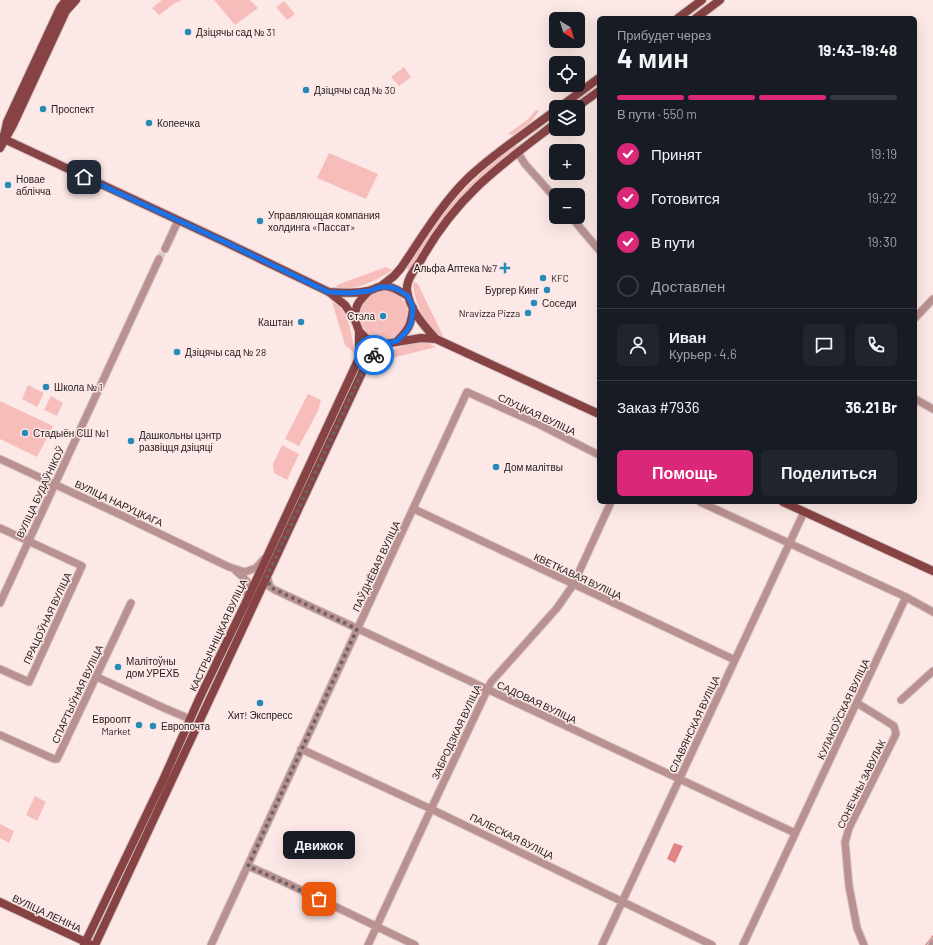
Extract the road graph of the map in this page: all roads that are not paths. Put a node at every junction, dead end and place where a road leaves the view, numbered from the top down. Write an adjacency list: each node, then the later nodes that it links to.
1 (66, 0): 7 (main road)
2 (76, 0): 7 (main road)
3 (702, 0): 5 (main road)
4 (720, 0): 6 (main road)
5 (681, 16)
6 (699, 16)
7 (53, 32): 14 (main road); 14 (main road)
8 (597, 79): 10 (main road)
9 (597, 92): 11 (main road)
10 (569, 100)
11 (585, 101)
12 (549, 115): 23 (main road)
13 (549, 129): 16 (main road)
14 (2, 138): 15 (main road); 18 (main road)
15 (0, 148)
16 (518, 153): 17 (street); 26 (main road)
17 (549, 191)
18 (178, 221): 20 (street); 25 (main road)
19 (577, 224): 21 (street)
20 (165, 248)
21 (597, 248)
22 (159, 259): 41 (street, ВУЛІЦА БУДАЎНІКОЎ)
23 (380, 287): 24 (main road); 26 (main road)
24 (369, 291): 25 (main road); 30 (main road)
25 (329, 292): 30 (main road)
26 (408, 296): 28 (main road)
27 (933, 299): 29 (street)
28 (413, 308): 32 (main road); 33 (main road)
29 (917, 316)
30 (355, 320): 31 (main road)
31 (359, 331): 34 (main road); 50 (main road, КАСТРЫЧНІЦКАЯ ВУЛІЦА)
32 (436, 339): 33 (main road); 38 (main road)
33 (397, 341): 34 (main road)
34 (384, 344): 53 (main road, КАСТРЫЧНІЦКАЯ ВУЛІЦА)
35 (467, 392): 39 (street, СЛУЦКАЯ ВУЛІЦА); 45 (street, ПАЎДНЁВАЯ ВУЛІЦА)
36 (917, 400): 37 (street)
37 (933, 409)
38 (597, 413)
39 (597, 453)
40 (0, 459): 41 (street, ВУЛІЦА НАРУЦКАГА)
41 (55, 484): 48 (street, ВУЛІЦА БУДАЎНІКОЎ); 51 (street, ВУЛІЦА НАРУЦКАГА)
42 (610, 504): 54 (street, ЗАБРОДЗКАЯ ВУЛІЦА)
43 (704, 504): 49 (street)
44 (787, 504): 46 (main road)
45 (414, 509): 54 (street, КВЕТКАВАЯ ВУЛІЦА); 63 (street, ПАЎДНЁВАЯ ВУЛІЦА)
46 (804, 512): 49 (street, СЛАВЯНСКАЯ ВУЛІЦА); 52 (main road)
47 (0, 528): 48 (street)
48 (28, 541): 56 (street, ВУЛІЦА БУДАЎНІКОЎ); 65 (street, ПРАЦОЎНАЯ ВУЛІЦА)
49 (790, 543): 58 (street); 64 (street, СЛАВЯНСКАЯ ВУЛІЦА)
50 (265, 558): 51 (street); 60 (main road, КАСТРЫЧНІЦКАЯ ВУЛІЦА)
51 (229, 567): 60 (street)
52 (933, 570)
53 (267, 576): 55 (street); 57 (main road, КАСТРЫЧНІЦКАЯ ВУЛІЦА)
54 (573, 585): 64 (street, КВЕТКАВАЯ ВУЛІЦА); 68 (street, ЗАБРОДЗКАЯ ВУЛІЦА)
55 (270, 587): 57 (street); 63 (street, САДОВАЯ ВУЛІЦА)
56 (2, 592): 59 (street, ВУЛІЦА БУДАЎНІКОЎ)
57 (259, 593): 81 (main road, КАСТРЫЧНІЦКАЯ ВУЛІЦА)
58 (908, 598): 62 (street); 70 (street, КУЛАКОЎСКАЯ ВУЛІЦА)
59 (0, 602)
60 (246, 602): 71 (main road, КАСТРЫЧНІЦКАЯ ВУЛІЦА)
61 (131, 603): 67 (street, СПАРТЫЎНАЯ ВУЛІЦА)
62 (933, 612)
63 (357, 629): 68 (street, САДОВАЯ ВУЛІЦА); 73 (street, ПАЎДНЁВАЯ ВУЛІЦА)
64 (735, 660): 74 (street, СЛАВЯНСКАЯ ВУЛІЦА)
65 (0, 669)
66 (933, 671): 69 (street)
67 (97, 677): 71 (street); 72 (street, СПАРТЫЎНАЯ ВУЛІЦА)
68 (488, 690): 74 (street, САДОВАЯ ВУЛІЦА); 75 (street, ЗАБРОДЗКАЯ ВУЛІЦА)
69 (901, 700)
70 (859, 704): 76 (street, КУЛАКОЎСКАЯ ВУЛІЦА); 88 (street, СОНЕЧНЫ ЗАВУЛАК)
71 (190, 719): 81 (main road, КАСТРЫЧНІЦКАЯ ВУЛІЦА)
72 (0, 735)
73 (301, 749): 75 (street, ПАЛЕСКАЯ ВУЛІЦА); 77 (street, ПАЎДНЁВАЯ ВУЛІЦА)
74 (679, 779): 76 (street, САДОВАЯ ВУЛІЦА); 78 (street, СЛАВЯНСКАЯ ВУЛІЦА)
75 (431, 809): 78 (street, ПАЛЕСКАЯ ВУЛІЦА); 80 (street, ЗАБРОДЗКАЯ ВУЛІЦА)
76 (795, 833): 87 (street, КУЛАКОЎСКАЯ ВУЛІЦА)
77 (248, 866): 80 (street); 82 (street, ПАЎДНЁВАЯ ВУЛІЦА)
78 (622, 901): 85 (street, СЛАВЯНСКАЯ ВУЛІЦА); 86 (street, ПАЛЕСКАЯ ВУЛІЦА)
79 (0, 902): 81 (main road, ВУЛІЦА ЛЕНІНА)
80 (377, 927): 83 (street, ЗАБРОДЗКАЯ ВУЛІЦА); 84 (street)
81 (89, 944)
82 (211, 945)
83 (368, 945)
84 (415, 945)
85 (602, 945)
86 (712, 945)
87 (743, 945)
88 (864, 945)

